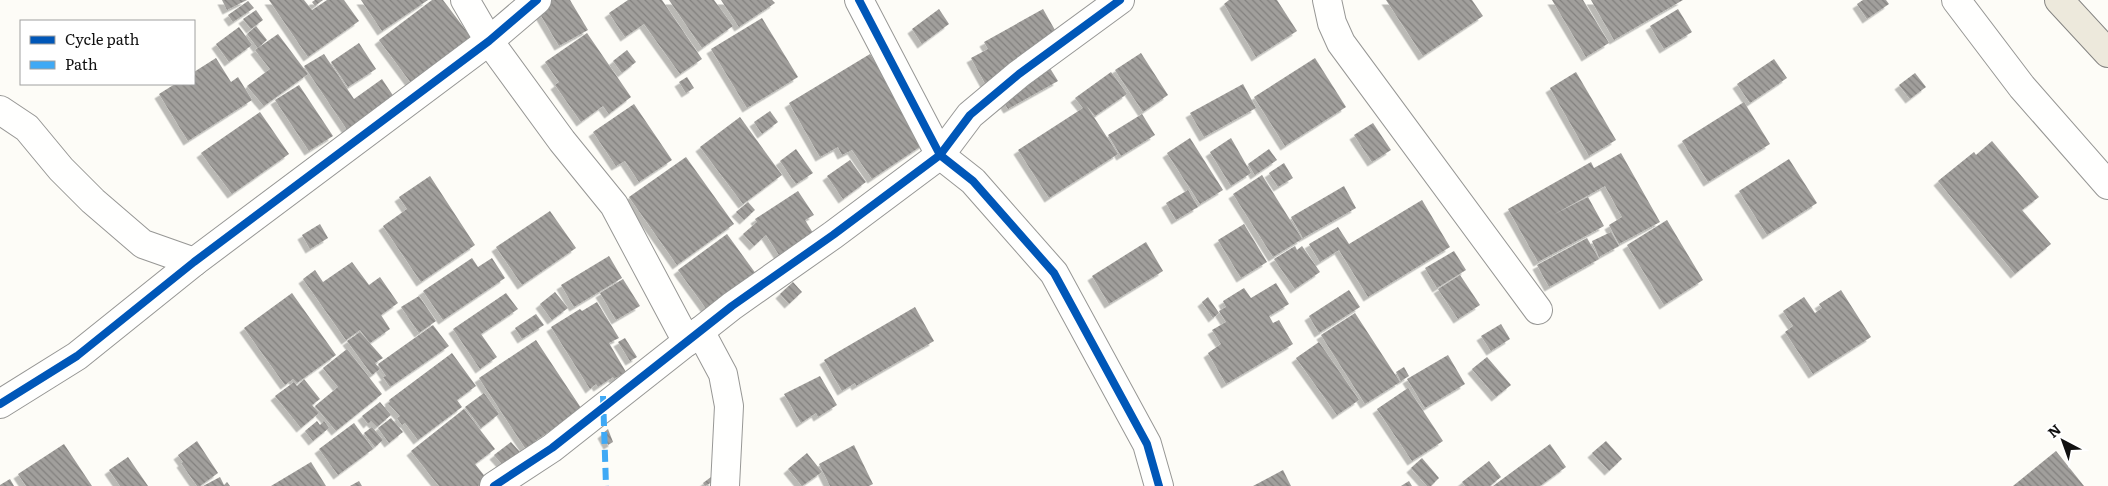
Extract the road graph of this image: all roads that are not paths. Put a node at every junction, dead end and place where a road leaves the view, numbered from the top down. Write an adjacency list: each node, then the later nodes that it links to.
1 (465, 0): 8 (street)
2 (537, 0): 8 (street)
3 (858, 0): 11 (street)
4 (1120, 0): 11 (street)
5 (1327, 0): 14 (street)
6 (1956, 0): 12 (street)
7 (2059, 0): 9 (main road)
8 (489, 41): 13 (street); 15 (street)
9 (2108, 53)
10 (0, 110): 13 (street)
11 (940, 155): 15 (street); 19 (street)
12 (2108, 186)
13 (194, 262): 16 (street)
14 (1538, 310)
15 (694, 337): 17 (street); 18 (street)
16 (0, 404)
17 (494, 486)
18 (725, 486)
19 (1160, 486)

